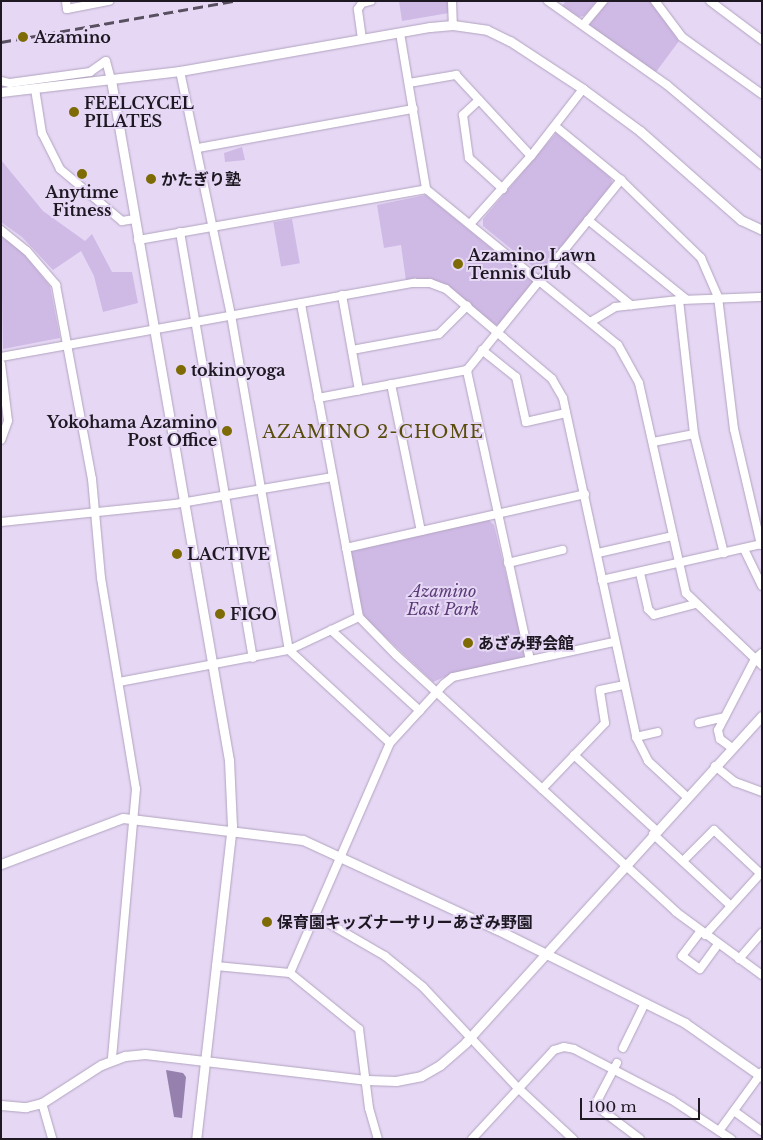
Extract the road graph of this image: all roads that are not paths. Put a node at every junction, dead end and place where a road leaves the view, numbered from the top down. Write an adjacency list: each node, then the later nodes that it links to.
1 (66, 1): 2 (street)
2 (109, 1)
3 (371, 1): 12 (street)
4 (452, 1): 9 (street)
5 (548, 1): 10 (street)
6 (603, 1): 10 (street)
7 (655, 1): 21 (street)
8 (710, 1): 13 (street)
9 (453, 25): 11 (street); 19 (street)
10 (583, 25): 27 (street)
11 (400, 33): 12 (street); 17 (street)
12 (362, 39): 14 (street)
13 (762, 40)
14 (180, 72): 15 (street); 25 (street)
15 (111, 80): 16 (street); 18 (street); 31 (street)
16 (1, 81)
17 (409, 83): 22 (street); 23 (street)
18 (35, 88): 20 (street); 31 (street)
19 (583, 89): 24 (street); 36 (street)
20 (1, 92)
21 (762, 94)
22 (479, 100): 26 (street); 30 (street)
23 (413, 109): 25 (street); 29 (street)
24 (555, 126): 26 (street); 28 (street)
25 (198, 148): 34 (street)
26 (531, 156): 30 (street)
27 (762, 165)
28 (621, 180): 32 (street); 42 (street)
29 (426, 189): 33 (street); 34 (street)
30 (503, 189): 33 (street)
31 (135, 219): 38 (street)
32 (588, 220): 39 (street); 44 (street)
33 (471, 223): 40 (street)
34 (215, 226): 37 (street); 48 (street)
35 (1, 230): 53 (street)
36 (762, 230)
37 (180, 232): 38 (street); 49 (street)
38 (138, 240): 51 (street)
39 (564, 250): 40 (street); 46 (street)
40 (540, 279): 50 (street); 52 (street)
41 (342, 295): 45 (street); 47 (street); 54 (street)
42 (718, 297): 43 (street); 44 (street); 76 (street)
43 (762, 297)
44 (682, 299): 46 (street); 63 (street)
45 (301, 302): 48 (street); 61 (street)
46 (631, 305): 50 (street)
47 (467, 306): 52 (street); 54 (street)
48 (232, 315): 49 (street); 67 (street)
49 (195, 321): 51 (street); 69 (street)
50 (592, 321): 65 (street)
51 (153, 330): 53 (street); 70 (street)
52 (498, 332): 55 (street); 62 (street)
53 (68, 345): 56 (street); 71 (street)
54 (352, 350): 60 (street)
55 (482, 350): 58 (street); 62 (street)
56 (1, 357)
57 (1, 364): 64 (street)
58 (467, 370): 59 (street); 72 (street)
59 (391, 384): 60 (street); 74 (street)
60 (359, 390): 61 (street)
61 (318, 398): 66 (street)
62 (566, 413): 68 (street)
63 (694, 434): 65 (street); 81 (street)
64 (1, 440)
65 (653, 442): 75 (street)
66 (333, 477): 67 (street); 77 (street)
67 (262, 489): 69 (street); 91 (street)
68 (584, 494): 72 (street); 80 (street)
69 (227, 495): 70 (street); 93 (street)
70 (185, 502): 71 (street); 97 (street)
71 (95, 512): 73 (street); 98 (street)
72 (499, 514): 74 (street); 82 (street)
73 (1, 522)
74 (422, 531): 77 (street)
75 (673, 536): 80 (street); 83 (street)
76 (761, 545): 78 (street)
77 (346, 548): 88 (street)
78 (744, 549): 81 (street); 86 (street)
79 (562, 550): 82 (street)
80 (598, 553): 85 (street)
81 (724, 553): 83 (street)
82 (508, 562): 95 (street)
83 (680, 564): 84 (street); 87 (street)
84 (640, 572): 85 (street); 87 (street)
85 (602, 580): 90 (street)
86 (762, 586)
87 (695, 604): 94 (street)
88 (359, 617): 89 (street); 100 (street)
89 (331, 630): 91 (street); 101 (street)
90 (614, 642): 95 (street); 99 (street)
91 (289, 650): 93 (street); 107 (street)
92 (762, 653): 94 (street)
93 (253, 658): 97 (street)
94 (755, 659): 96 (street); 103 (street)
95 (530, 660): 100 (street)
96 (762, 665)
97 (213, 667): 98 (street); 115 (street)
98 (119, 682): 114 (street)
99 (624, 685): 106 (street); 109 (street)
100 (437, 692): 101 (street); 111 (street)
101 (420, 711): 107 (street)
102 (762, 716): 108 (street)
103 (724, 717): 104 (street); 108 (street)
104 (700, 723)
105 (657, 732): 106 (street)
106 (636, 738): 113 (street)
107 (390, 743): 117 (street)
108 (732, 748): 110 (street)
109 (574, 755): 111 (street); 116 (street)
110 (715, 766): 112 (street); 113 (street)
111 (542, 789): 120 (street)
112 (762, 792)
113 (687, 797): 116 (street)
114 (135, 818): 115 (street); 119 (street); 135 (street)
115 (231, 830): 117 (street); 129 (street)
116 (655, 832): 118 (street); 120 (street)
117 (342, 855): 123 (street); 127 (street)
118 (683, 861): 121 (street); 122 (street)
119 (1, 864)
120 (626, 865): 125 (street); 127 (street)
121 (761, 872): 122 (street)
122 (731, 906): 125 (street)
123 (316, 916): 130 (street); 133 (street)
124 (762, 933): 128 (street)
125 (703, 934): 126 (street); 126 (street)
126 (718, 944): 128 (street)
127 (546, 954): 132 (street); 133 (street)
128 (739, 959): 131 (street)
129 (216, 966): 130 (street); 136 (street)
130 (290, 973): 139 (street)
131 (762, 975)
132 (644, 1003): 134 (street); 138 (street)
133 (470, 1037): 139 (street); 140 (street)
134 (624, 1048)
135 (112, 1060): 136 (street); 141 (street)
136 (205, 1062): 139 (street); 147 (street)
137 (615, 1066): 140 (street); 144 (street); 151 (street)
138 (761, 1075): 143 (street)
139 (367, 1080): 148 (street)
140 (518, 1088): 149 (street); 150 (street)
141 (42, 1103): 142 (street); 146 (street)
142 (1, 1105)
143 (734, 1111): 144 (street); 145 (street)
144 (719, 1130): 152 (street)
145 (762, 1131)
146 (52, 1139)
147 (196, 1139)
148 (378, 1139)
149 (472, 1139)
150 (573, 1139)
151 (640, 1139)
152 (731, 1139)

